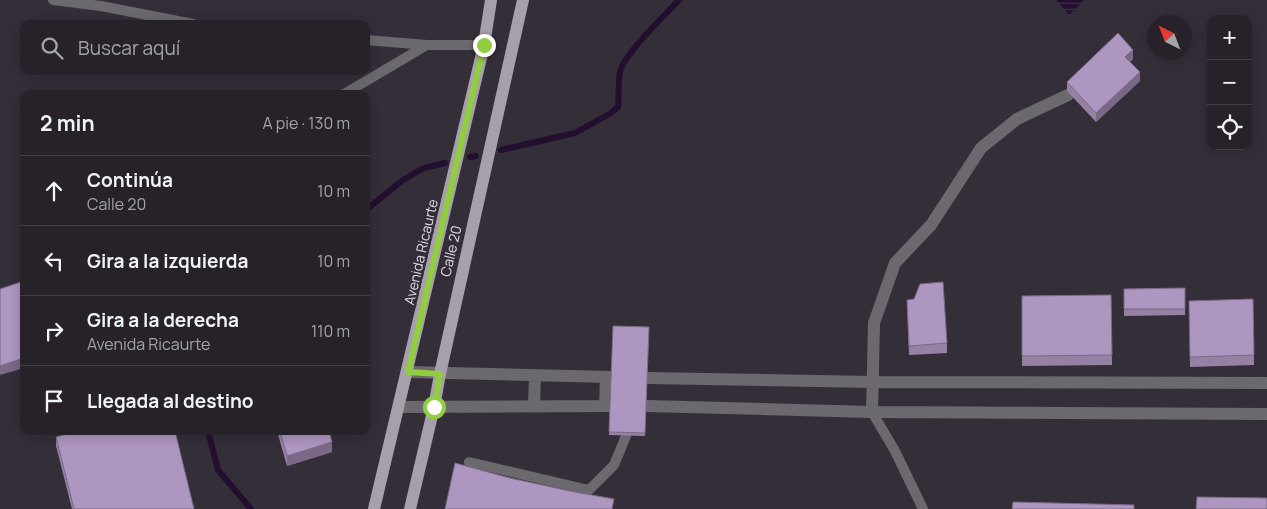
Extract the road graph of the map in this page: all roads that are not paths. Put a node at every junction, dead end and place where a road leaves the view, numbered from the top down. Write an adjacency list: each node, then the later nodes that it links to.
1 (53, 0): 4 (lane)
2 (491, 0): 7 (main road, Avenida Ricaurte)
3 (522, 0): 11 (main road, Calle 20)
4 (173, 20)
5 (370, 40): 6 (lane)
6 (427, 45): 7 (lane); 8 (lane)
7 (484, 45): 10 (main road, Avenida Ricaurte)
8 (351, 90)
9 (1068, 95): 14 (street)
10 (408, 372): 11 (street); 18 (main road, Avenida Ricaurte)
11 (440, 374): 12 (street); 19 (main road, Calle 20)
12 (536, 376): 16 (street); 16 (street)
13 (647, 378): 14 (street)
14 (872, 382): 15 (street); 20 (street)
15 (1267, 382)
16 (534, 406): 19 (street)
17 (646, 406): 20 (street)
18 (399, 407): 19 (street); 24 (main road, Avenida Ricaurte)
19 (434, 407): 25 (main road, Calle 20)
20 (872, 412): 21 (street); 26 (lane)
21 (1267, 414)
22 (626, 436): 23 (lane)
23 (469, 462)
24 (374, 509)
25 (410, 509)
26 (923, 509)

